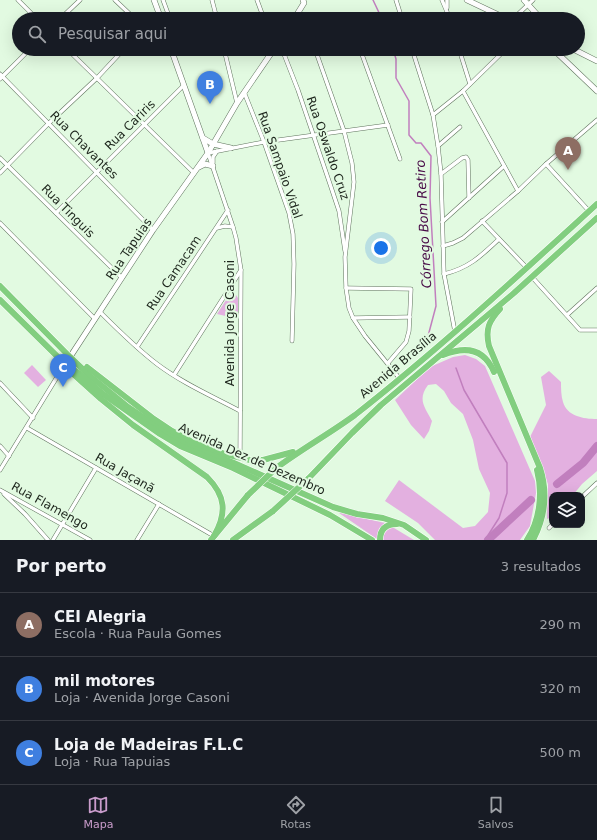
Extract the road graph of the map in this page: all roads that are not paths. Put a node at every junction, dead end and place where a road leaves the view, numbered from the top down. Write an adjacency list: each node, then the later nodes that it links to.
1 (18, 0): 16 (street)
2 (80, 0): 17 (street)
3 (115, 0): 18 (street)
4 (154, 0): 19 (street)
5 (163, 0): 20 (street)
6 (212, 0): 21 (street)
7 (257, 0): 22 (street)
8 (303, 0): 23 (street)
9 (396, 0): 24 (street)
10 (442, 0): 15 (street)
11 (447, 0): 15 (street)
12 (467, 0): 26 (street)
13 (533, 0): 14 (street)
14 (526, 2): 27 (street); 28 (street)
15 (447, 9): 25 (street)
16 (30, 12)
17 (67, 12)
18 (128, 12)
19 (158, 12)
20 (167, 12)
21 (215, 12)
22 (261, 12)
23 (298, 12)
24 (400, 12)
25 (448, 12)
26 (492, 12)
27 (518, 12)
28 (535, 12)
29 (585, 54): 43 (street)
30 (23, 56): 44 (street)
31 (74, 56): 45 (street)
32 (117, 56): 45 (street)
33 (173, 56): 47 (street, Avenida Jorge Casoni)
34 (226, 56): 51 (street)
35 (269, 56): 50 (street, Rua Tapuias)
36 (285, 56): 59 (street, Rua Oswaldo Cruz)
37 (317, 56): 58 (street)
38 (363, 56): 56 (street)
39 (414, 56): 52 (street)
40 (461, 56): 46 (street)
41 (499, 56): 46 (street)
42 (561, 56): 49 (street)
43 (596, 59)
44 (1, 77): 54 (street, Rua Chavantes)
45 (97, 78): 54 (street); 55 (street)
46 (470, 84): 48 (street)
47 (184, 85): 55 (street, Rua Cariris); 60 (street, Avenida Jorge Casoni)
48 (463, 91): 52 (street); 72 (street)
49 (597, 91)
50 (244, 92): 51 (street, Rua Tapuias); 61 (street, Rua Sampaio Vidal)
51 (237, 103): 62 (street, Rua Tapuias)
52 (433, 115): 63 (street)
53 (597, 120): 69 (street)
54 (48, 124): 70 (street); 74 (street, Rua Chavantes)
55 (144, 124): 73 (street); 74 (street, Rua Cariris)
56 (388, 125): 58 (street); 68 (street)
57 (460, 127): 63 (street)
58 (344, 131): 59 (street); 92 (street)
59 (313, 135): 61 (street); 92 (street, Rua Oswaldo Cruz)
60 (202, 138): 62 (street); 66 (street, Avenida Jorge Casoni)
61 (264, 142): 64 (street); 110 (street, Rua Sampaio Vidal)
62 (213, 144): 64 (street); 66 (street, Rua Tapuias)
63 (438, 146): 76 (street)
64 (231, 148): 65 (street)
65 (216, 151): 66 (street); 71 (street)
66 (208, 153): 71 (street, Avenida Jorge Casoni); 73 (street, Rua Tapuias)
67 (0, 158): 70 (street, Rua Tinguis)
68 (400, 159)
69 (546, 164): 77 (street); 81 (street)
70 (8, 165): 75 (street); 82 (street, Rua Tinguis)
71 (213, 166): 73 (street); 80 (street, Avenida Jorge Casoni)
72 (504, 166): 77 (street); 78 (street)
73 (195, 171): 89 (street, Rua Tapuias)
74 (97, 172): 82 (street, Rua Cariris); 89 (street, Rua Chavantes)
75 (0, 173)
76 (441, 174): 78 (street); 85 (street)
77 (518, 191): 84 (street)
78 (469, 198): 85 (street)
79 (597, 204): 81 (highway, Avenida Brasília)
80 (228, 210): 87 (street, Avenida Jorge Casoni); 88 (street, Rua Camacam)
81 (589, 211): 93 (highway, Avenida Brasília)
82 (56, 213): 97 (street, Rua Tinguis)
83 (597, 220): 96 (highway, Avenida Brasília)
84 (482, 221): 90 (street); 91 (street)
85 (442, 222): 91 (street)
86 (0, 223): 107 (street)
87 (233, 227): 88 (street); 94 (street, Avenida Jorge Casoni)
88 (217, 228): 111 (street, Rua Camacam)
89 (153, 230): 97 (street, Rua Tapuias)
90 (499, 239): 93 (street); 95 (street)
91 (443, 246): 95 (street)
92 (345, 256): 99 (street)
93 (526, 267): 109 (highway, Avenida Brasília)
94 (241, 270): 116 (street); 119 (street, Avenida Jorge Casoni)
95 (444, 274): 109 (street)
96 (532, 276): 101 (highway, Avenida Brasília); 104 (street)
97 (122, 278): 103 (street, Rua Tapuias)
98 (0, 286): 113 (highway, Avenida Dez de Dezembro)
99 (346, 288): 105 (street); 106 (street)
100 (597, 288): 104 (street)
101 (514, 293): 112 (highway, Avenida Brasília); 146 (highway)
102 (0, 300): 115 (highway, Avenida Dez de Dezembro)
103 (100, 312): 107 (street, Rua Tapuias); 111 (street)
104 (567, 315): 108 (street)
105 (410, 317): 106 (street); 114 (street)
106 (353, 318): 114 (street)
107 (95, 319): 113 (street, Rua Tapuias)
108 (597, 330)
109 (455, 332): 117 (highway, Avenida Brasília)
110 (292, 341)
111 (137, 347): 116 (street)
112 (438, 357): 141 (highway, Avenida Brasília, bridge); 145 (highway)
113 (71, 358): 125 (highway); 135 (highway, Avenida Dez de Dezembro)
114 (388, 362): 117 (street)
115 (66, 364): 120 (street); 136 (highway); 142 (highway, Avenida Dez de Dezembro)
116 (174, 375): 119 (street)
117 (400, 379): 123 (highway, Avenida Brasília)
118 (0, 383): 120 (street)
119 (240, 411): 125 (street, Avenida Jorge Casoni)
120 (33, 418): 121 (street)
121 (26, 428): 124 (street); 126 (street, Rua Jaçanã)
122 (0, 446): 124 (street)
123 (306, 447): 125 (highway); 136 (highway, Avenida Brasília, bridge)
124 (9, 456): 127 (street)
125 (240, 458)
126 (96, 468): 131 (street, Rua Jaçanã); 134 (street)
127 (0, 470)
128 (597, 483): 130 (street)
129 (0, 491): 132 (street, Rua Flamengo); 133 (street)
130 (585, 494)
131 (159, 504): 136 (street, Rua Jaçanã); 140 (street)
132 (30, 507): 133 (street); 134 (street, Rua Flamengo)
133 (25, 514): 137 (street)
134 (62, 525): 138 (street); 139 (street, Rua Flamengo)
135 (404, 525): 143 (highway); 144 (highway, Avenida Dez de Dezembro)
136 (212, 538)
137 (48, 540)
138 (53, 540)
139 (90, 540)
140 (137, 540)
141 (233, 540)
142 (372, 540)
143 (380, 540)
144 (426, 540)
145 (527, 540)
146 (533, 540)

